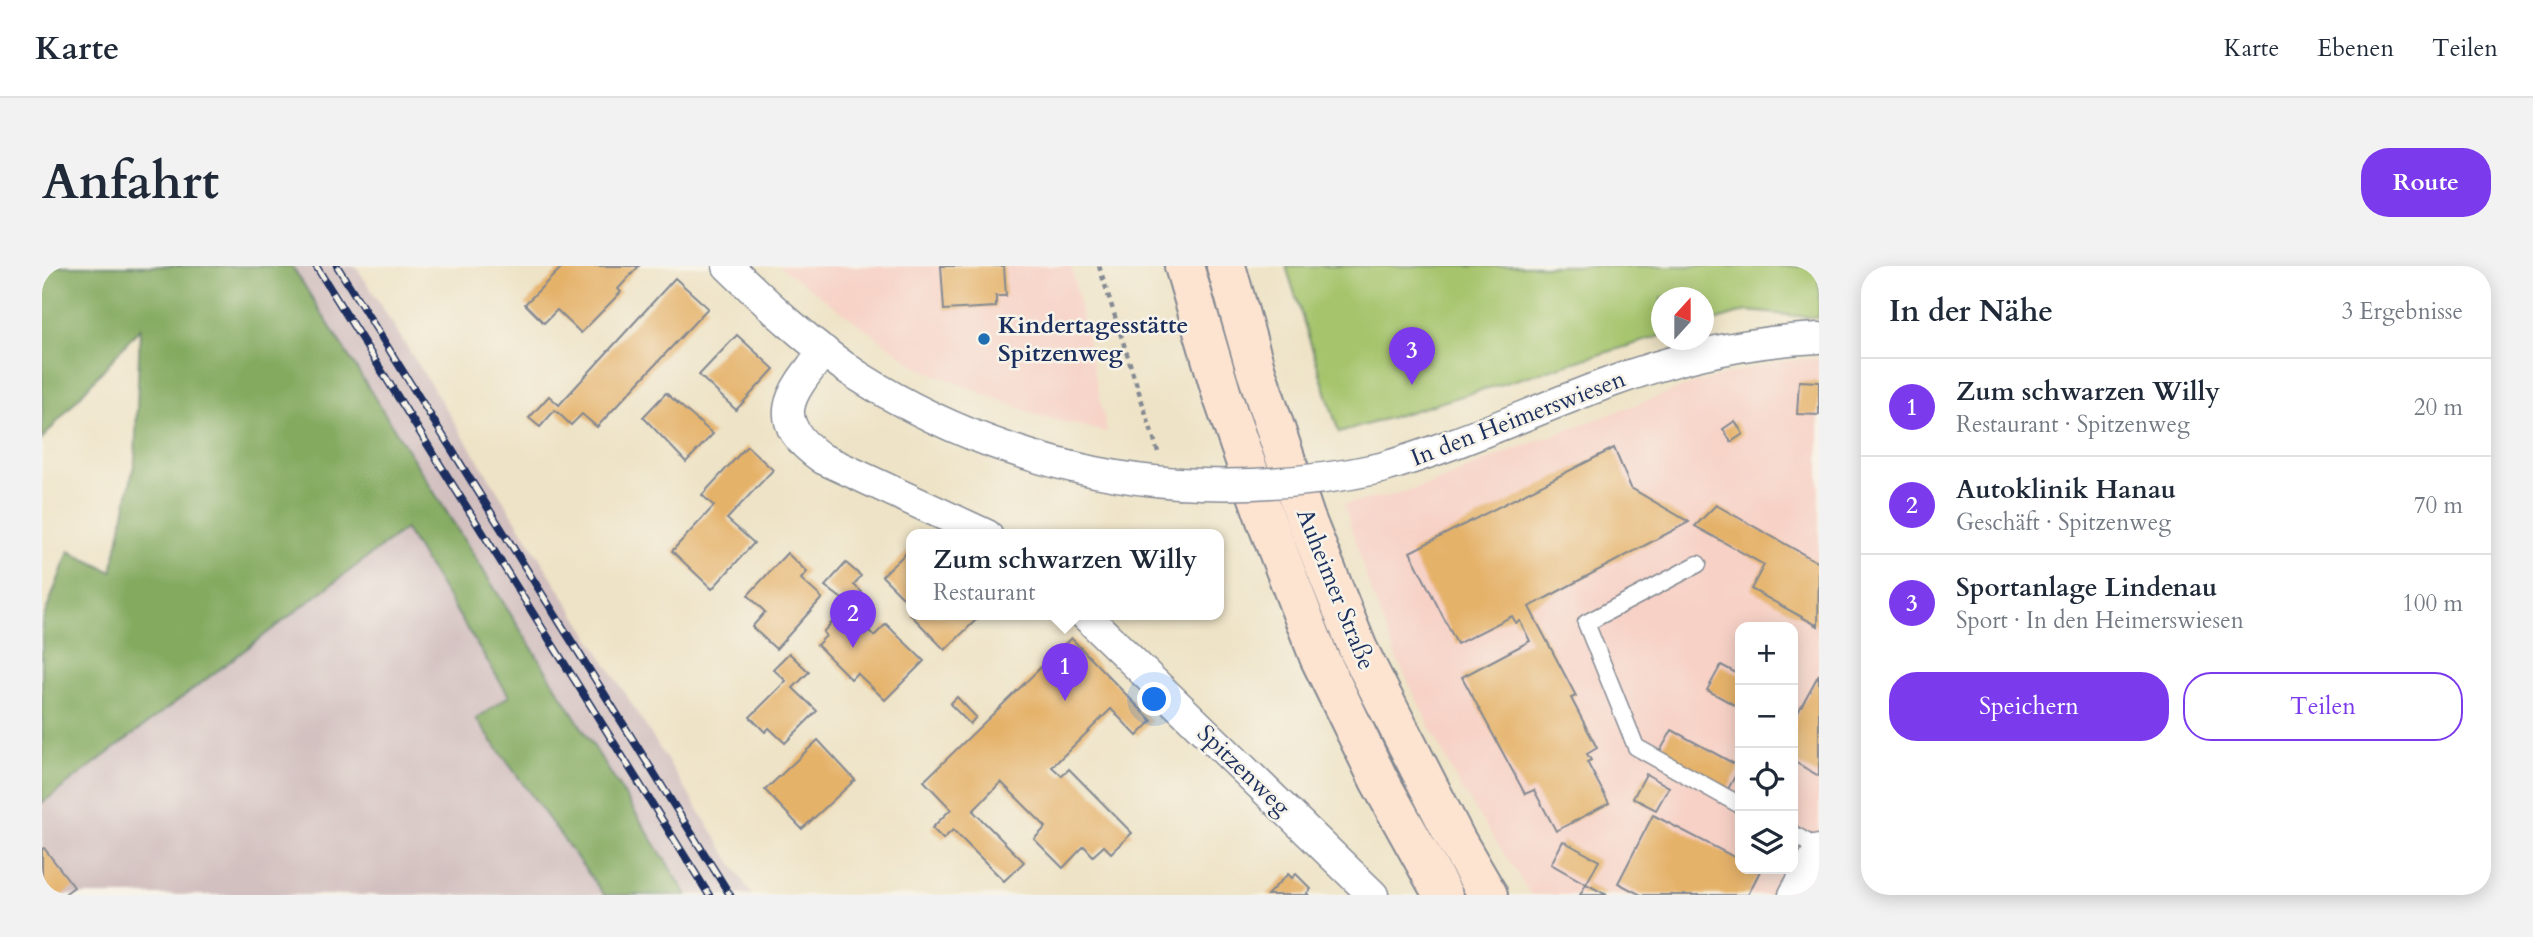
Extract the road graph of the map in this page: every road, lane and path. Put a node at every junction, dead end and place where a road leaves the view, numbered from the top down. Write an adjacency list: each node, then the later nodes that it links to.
1 (728, 266): 6 (street)
2 (1099, 266): 7 (path)
3 (1184, 266): 15 (main road, Auheimer Straße)
4 (1226, 266): 16 (main road, Auheimer Straße)
5 (1819, 338): 7 (street, In den Heimerswiesen, bridge)
6 (824, 351): 7 (street); 8 (street)
7 (1173, 483)
8 (974, 529)
9 (1698, 564): 11 (lane)
10 (1091, 620): 14 (street, Spitzenweg)
11 (1735, 802)
12 (1798, 837): 13 (lane)
13 (1819, 850): 17 (street)
14 (1373, 895)
15 (1443, 895)
16 (1488, 895)
17 (1794, 895)

